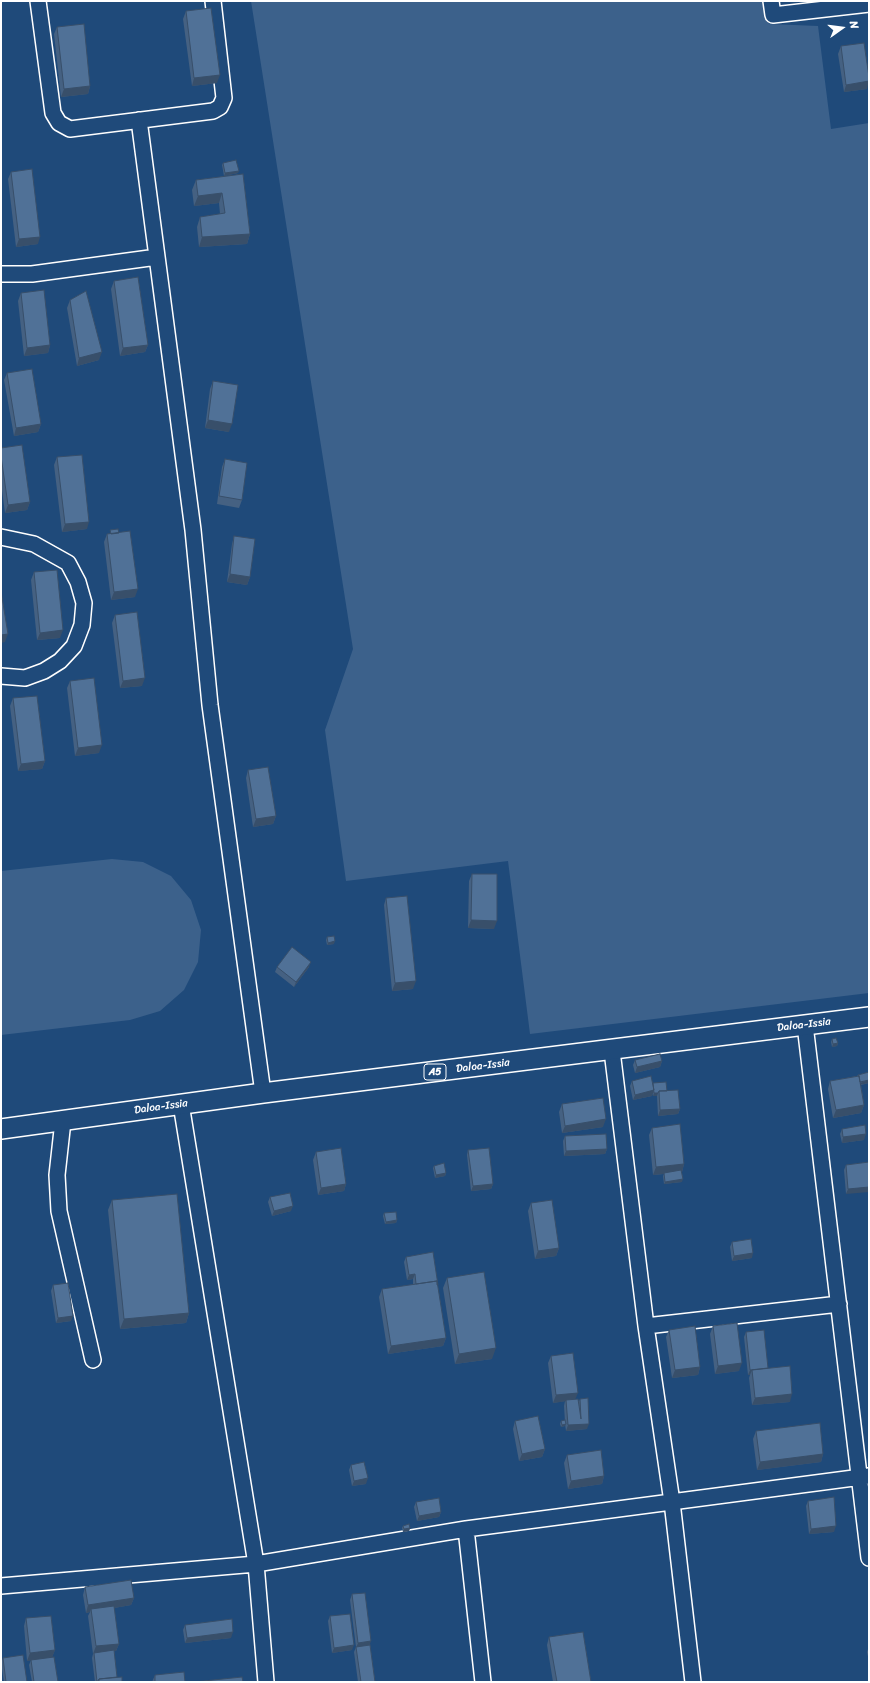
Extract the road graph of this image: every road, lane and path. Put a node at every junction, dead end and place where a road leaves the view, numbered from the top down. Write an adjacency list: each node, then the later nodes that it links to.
1 (38, 1): 5 (street)
2 (213, 1): 5 (street)
3 (771, 1): 4 (street)
4 (869, 4)
5 (140, 120): 6 (street)
6 (157, 258): 7 (street); 13 (street)
7 (1, 274)
8 (1, 537): 9 (street)
9 (1, 676)
10 (869, 1017): 11 (main road, Daloa-Issia / A5)
11 (805, 1025): 12 (main road, Daloa-Issia / A5); 17 (street)
12 (612, 1051): 13 (main road, Daloa-Issia / A5); 18 (street)
13 (263, 1093): 14 (main road, Daloa-Issia / A5)
14 (181, 1104): 15 (main road, Daloa-Issia / A5); 24 (street)
15 (63, 1121): 16 (main road, Daloa-Issia / A5); 19 (street)
16 (1, 1129)
17 (838, 1304): 18 (street); 20 (street)
18 (646, 1326): 21 (street)
19 (93, 1360)
20 (864, 1477): 21 (street); 23 (street)
21 (672, 1502): 22 (street); 28 (street)
22 (466, 1529): 24 (street); 27 (street)
23 (869, 1558)
24 (256, 1564): 25 (street); 26 (street)
25 (1, 1586)
26 (266, 1682)
27 (483, 1682)
28 (693, 1682)

